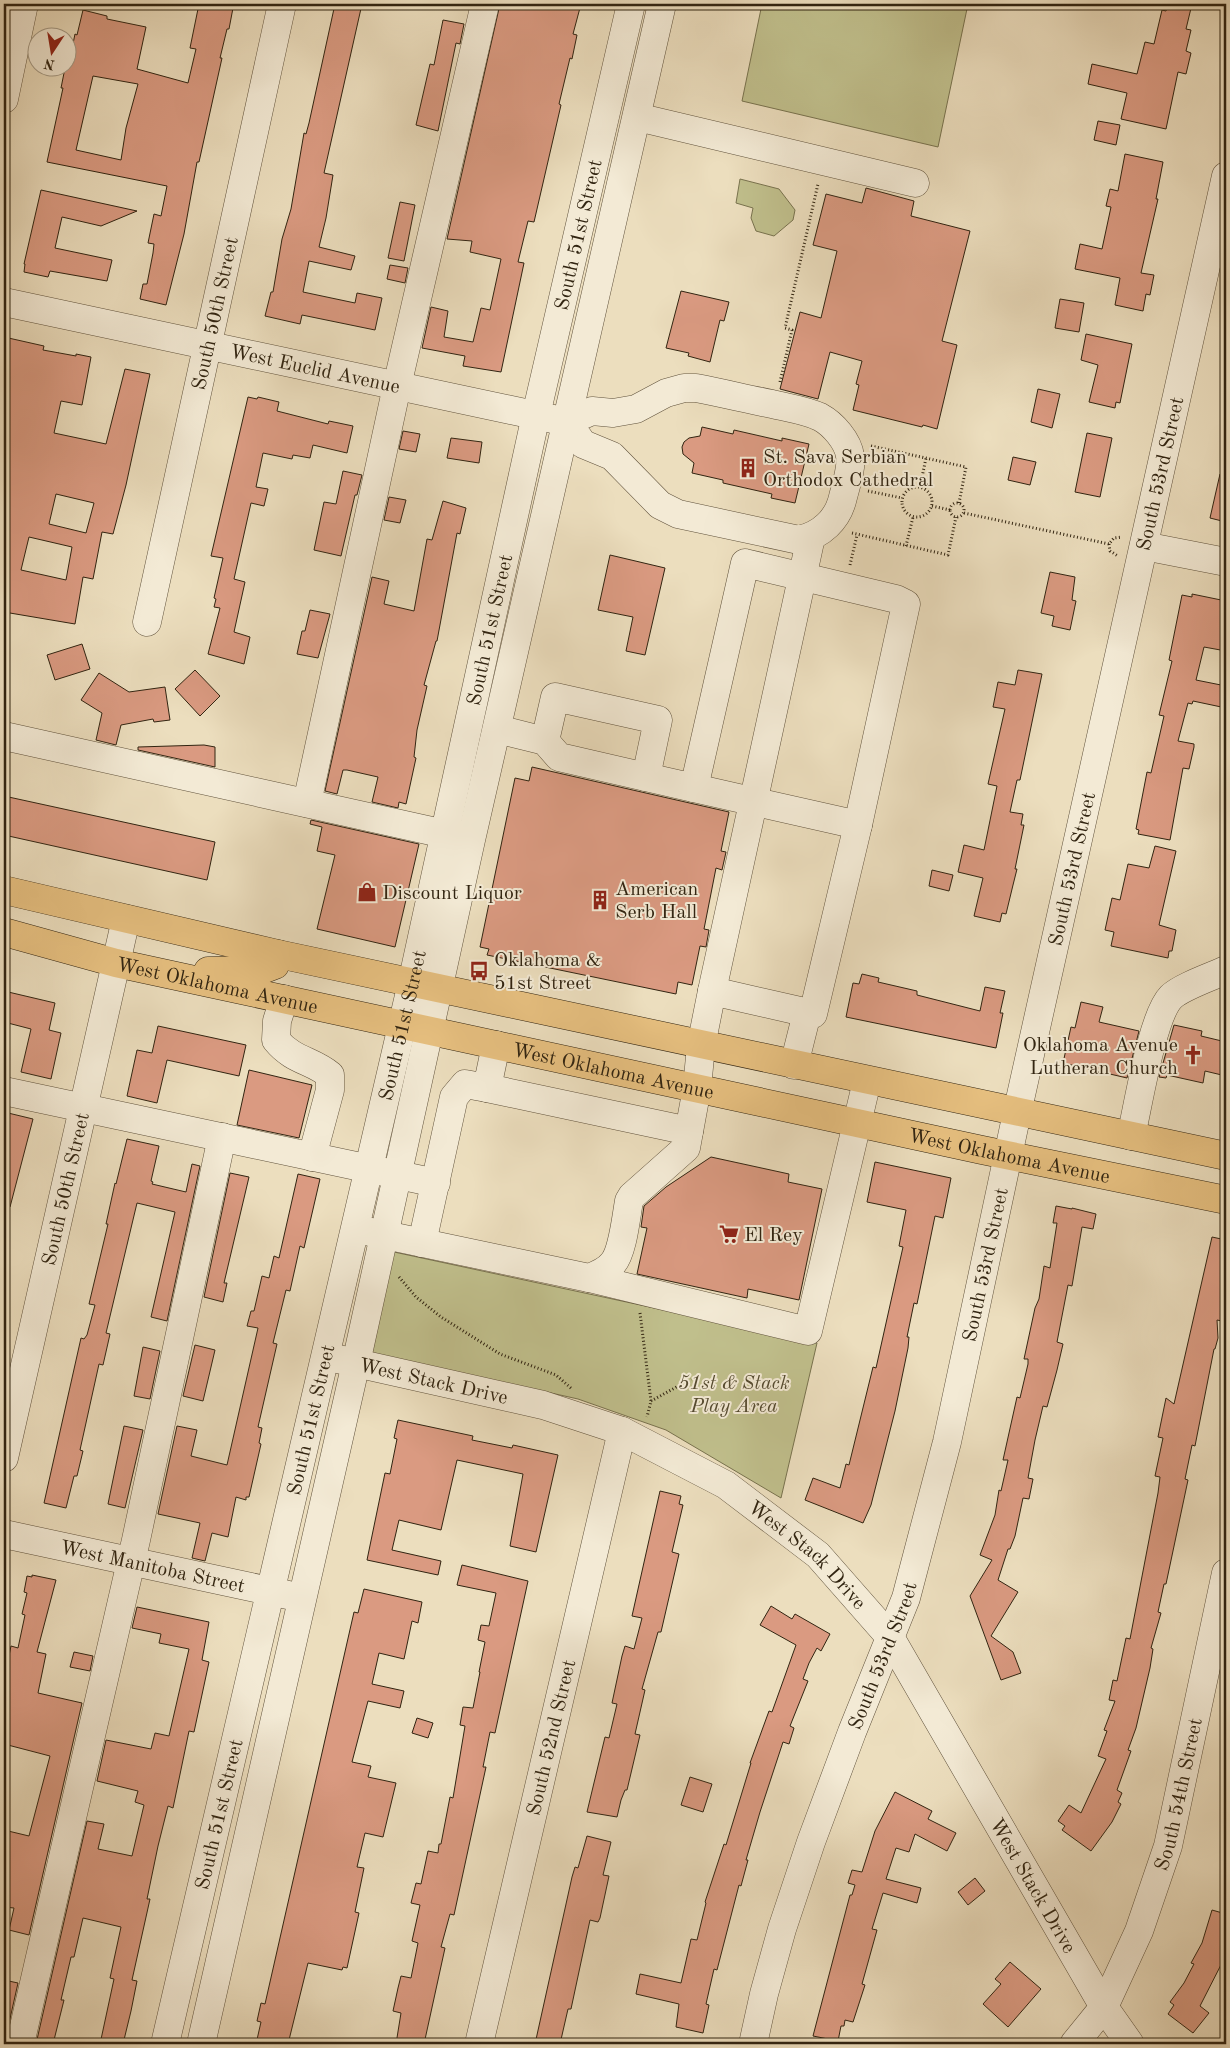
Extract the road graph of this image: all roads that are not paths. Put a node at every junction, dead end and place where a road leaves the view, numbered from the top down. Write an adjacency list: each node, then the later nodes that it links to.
1 (24, 4): 6 (street)
2 (282, 4): 11 (street, South 50th Street)
3 (485, 4): 12 (street)
4 (631, 4): 13 (street, South 51st Street)
5 (662, 4): 7 (street, South 51st Street)
6 (4, 99)
7 (637, 117): 9 (street); 14 (street, South 51st Street)
8 (1226, 176): 16 (street, South 53rd Street)
9 (915, 183)
10 (4, 302): 11 (street, West Euclid Avenue)
11 (208, 345): 12 (street, West Euclid Avenue); 19 (street, South 50th Street)
12 (397, 386): 13 (street, West Euclid Avenue); 26 (street)
13 (536, 415): 14 (street, West Euclid Avenue); 28 (street, South 51st Street)
14 (567, 422): 15 (street); 15 (street); 20 (street, South 51st Street)
15 (811, 537): 18 (street)
16 (1133, 541): 17 (street); 52 (street, South 53rd Street)
17 (1226, 562)
18 (803, 578): 24 (street); 25 (street); 27 (street)
19 (146, 622)
20 (497, 729): 22 (street); 29 (street, South 51st Street)
21 (4, 736): 26 (street)
22 (545, 741): 23 (street); 23 (street)
23 (646, 777): 24 (street)
24 (694, 788): 25 (street)
25 (755, 802): 27 (street); 39 (street)
26 (306, 803): 28 (street)
27 (858, 825): 41 (street)
28 (444, 834): 29 (street); 37 (street, South 51st Street)
29 (471, 840): 38 (street, South 51st Street)
30 (4, 890): 31 (main road)
31 (126, 919): 33 (main road); 34 (street, South 50th Street)
32 (4, 932): 34 (main road, West Oklahoma Avenue)
33 (278, 954): 36 (main road); 37 (main road)
34 (116, 963): 36 (main road, West Oklahoma Avenue); 51 (street, South 50th Street)
35 (1226, 970): 55 (street)
36 (162, 972): 40 (main road, West Oklahoma Avenue)
37 (412, 983): 38 (main road); 42 (street, South 51st Street)
38 (439, 988): 43 (street, South 51st Street); 45 (main road)
39 (712, 991): 41 (street); 45 (street)
40 (284, 999): 42 (main road, West Oklahoma Avenue); 59 (street)
41 (807, 1012): 46 (street)
42 (402, 1024): 43 (main road, West Oklahoma Avenue); 60 (street, South 51st Street)
43 (430, 1030): 44 (main road, West Oklahoma Avenue); 61 (street, South 51st Street)
44 (496, 1045): 48 (street); 49 (main road, West Oklahoma Avenue)
45 (701, 1046): 46 (main road); 49 (street)
46 (794, 1065): 47 (main road)
47 (867, 1080): 52 (main road); 53 (street)
48 (487, 1088): 54 (street); 62 (street)
49 (698, 1088): 53 (main road, West Oklahoma Avenue); 54 (street)
50 (4, 1091): 51 (street)
51 (83, 1107): 56 (street); 71 (street, South 50th Street)
52 (1017, 1113): 55 (main road); 57 (street, South 53rd Street)
53 (858, 1122): 57 (main road, West Oklahoma Avenue); 67 (street)
54 (689, 1131): 67 (street)
55 (1132, 1136): 58 (main road)
56 (222, 1137): 59 (street); 73 (street)
57 (1008, 1155): 63 (main road, West Oklahoma Avenue); 77 (street, South 53rd Street)
58 (1226, 1156)
59 (312, 1157): 60 (street)
60 (369, 1169): 61 (street); 64 (street, South 51st Street)
61 (398, 1175): 62 (street); 65 (street, South 51st Street)
62 (436, 1183): 66 (street)
63 (1226, 1200)
64 (355, 1228): 65 (street); 68 (street, South 51st Street)
65 (384, 1235): 66 (street); 69 (street, South 51st Street)
66 (422, 1244): 67 (street)
67 (589, 1278)
68 (324, 1356): 69 (street, West Stack Drive); 75 (street, South 51st Street)
69 (356, 1363): 70 (street, West Stack Drive); 76 (street, South 51st Street)
70 (622, 1431): 77 (street, West Stack Drive); 82 (street, South 52nd Street)
71 (4, 1458)
72 (4, 1534): 73 (street, West Manitoba Street)
73 (131, 1561): 75 (street, West Manitoba Street); 79 (street)
74 (1226, 1573): 78 (street, South 54th Street)
75 (271, 1590): 76 (street, West Manitoba Street); 80 (street, South 51st Street)
76 (303, 1598): 81 (street, South 51st Street)
77 (890, 1636): 78 (street, West Stack Drive); 83 (street, South 53rd Street)
78 (1104, 2007): 84 (street, South 54th Street); 85 (street, West Stack Drive)
79 (20, 2044)
80 (166, 2044)
81 (201, 2044)
82 (479, 2044)
83 (754, 2044)
84 (1074, 2044)
85 (1130, 2044)

